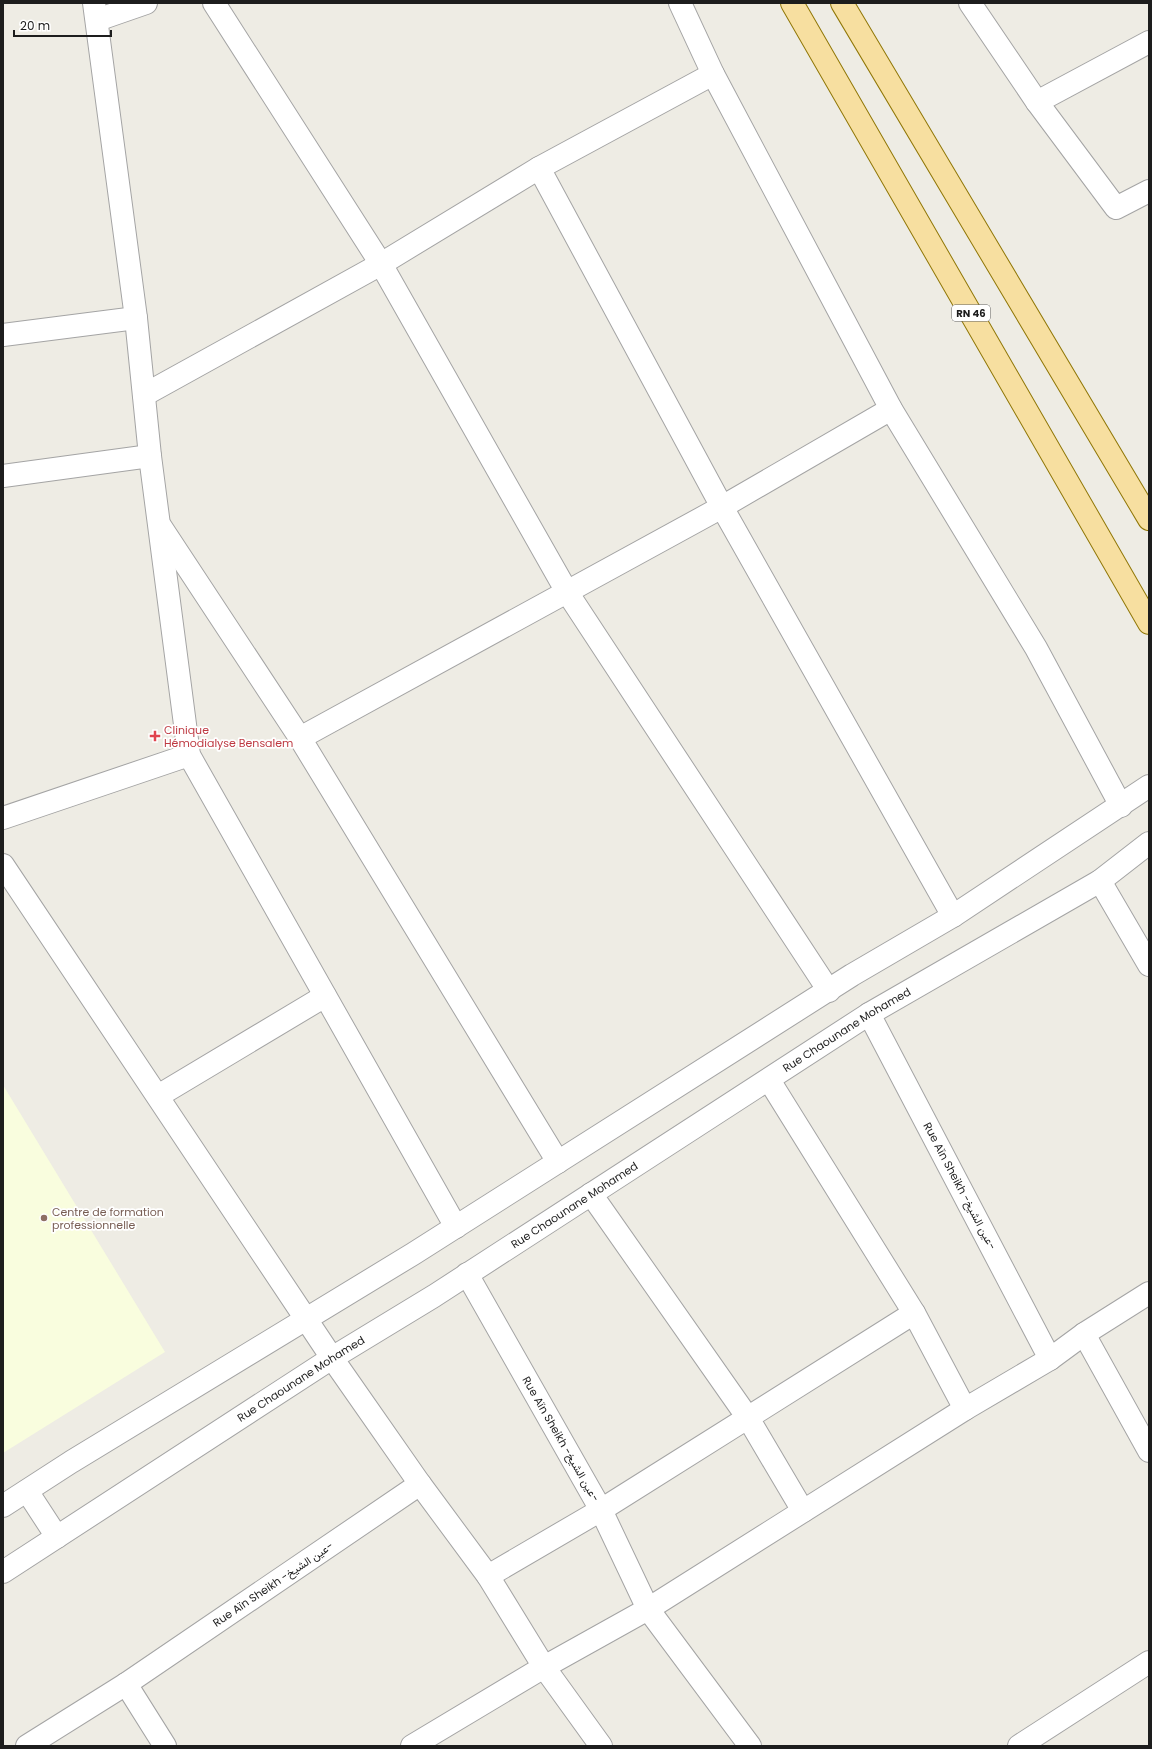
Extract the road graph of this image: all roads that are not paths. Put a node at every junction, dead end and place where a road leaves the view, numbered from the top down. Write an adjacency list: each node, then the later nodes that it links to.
1 (146, 3): 7 (street)
2 (214, 3): 13 (street)
3 (680, 3): 9 (street)
4 (792, 3): 24 (main road, RN 46)
5 (842, 3): 21 (main road)
6 (970, 3): 10 (street)
7 (96, 12): 14 (street)
8 (1149, 42): 10 (street)
9 (714, 74): 11 (street); 17 (street)
10 (1037, 102): 12 (street)
11 (539, 168): 13 (street); 20 (street)
12 (1149, 191)
13 (381, 264): 16 (street); 23 (street)
14 (136, 318): 15 (street); 16 (street)
15 (3, 335)
16 (144, 395): 18 (street)
17 (891, 409): 20 (street); 28 (street)
18 (150, 456): 19 (street); 22 (street)
19 (3, 476)
20 (722, 507): 23 (street); 33 (street)
21 (1149, 519)
22 (158, 524): 25 (street); 26 (street)
23 (567, 592): 25 (street); 35 (street)
24 (1149, 623)
25 (300, 738): 40 (street)
26 (188, 755): 29 (street); 36 (street)
27 (1149, 786): 28 (street)
28 (1121, 806): 33 (street)
29 (5, 812)
30 (1149, 843): 32 (street, Rue Chaounane Mohamed)
31 (3, 865): 39 (street)
32 (1100, 881): 34 (street); 37 (street, Rue Chaounane Mohamed)
33 (953, 916): 35 (street)
34 (1149, 965)
35 (829, 991): 40 (street)
36 (325, 996): 39 (street); 42 (street)
37 (869, 1014): 38 (street, Rue Chaounane Mohamed); 49 (street, Rue Aïn Sheikh -عين الشيخ-)
38 (769, 1080): 41 (street, Rue Chaounane Mohamed); 45 (street)
39 (158, 1096): 46 (street)
40 (558, 1162): 42 (street)
41 (591, 1194): 43 (street, Rue Chaounane Mohamed); 51 (street)
42 (456, 1227): 46 (street)
43 (467, 1274): 48 (street, Rue Chaounane Mohamed); 56 (street, Rue Aïn Sheikh -عين الشيخ-)
44 (1149, 1293): 47 (street)
45 (914, 1313): 50 (street); 51 (street)
46 (308, 1320): 48 (street); 54 (street)
47 (1084, 1334): 49 (street); 52 (street)
48 (332, 1358): 53 (street); 58 (street, Rue Chaounane Mohamed)
49 (1050, 1359): 50 (street)
50 (965, 1408): 57 (street)
51 (748, 1418): 56 (street); 57 (street)
52 (1149, 1451)
53 (420, 1484): 60 (street); 64 (street, Rue Aïn Sheikh -عين الشيخ-)
54 (27, 1491): 55 (street); 58 (street)
55 (3, 1506)
56 (601, 1510): 60 (street); 61 (street, Rue Aïn Sheikh -عين الشيخ-)
57 (803, 1511): 61 (street)
58 (57, 1537): 59 (street, Rue Chaounane Mohamed)
59 (3, 1572)
60 (488, 1576): 63 (street)
61 (648, 1609): 63 (street); 69 (street, Rue Aïn Sheikh -عين الشيخ-)
62 (1149, 1662): 70 (street)
63 (544, 1667): 67 (street); 68 (street)
64 (126, 1684): 65 (street, Rue Aïn Sheikh -عين الشيخ-); 66 (street)
65 (27, 1746)
66 (165, 1746)
67 (412, 1746)
68 (601, 1746)
69 (750, 1746)
70 (1019, 1746)

